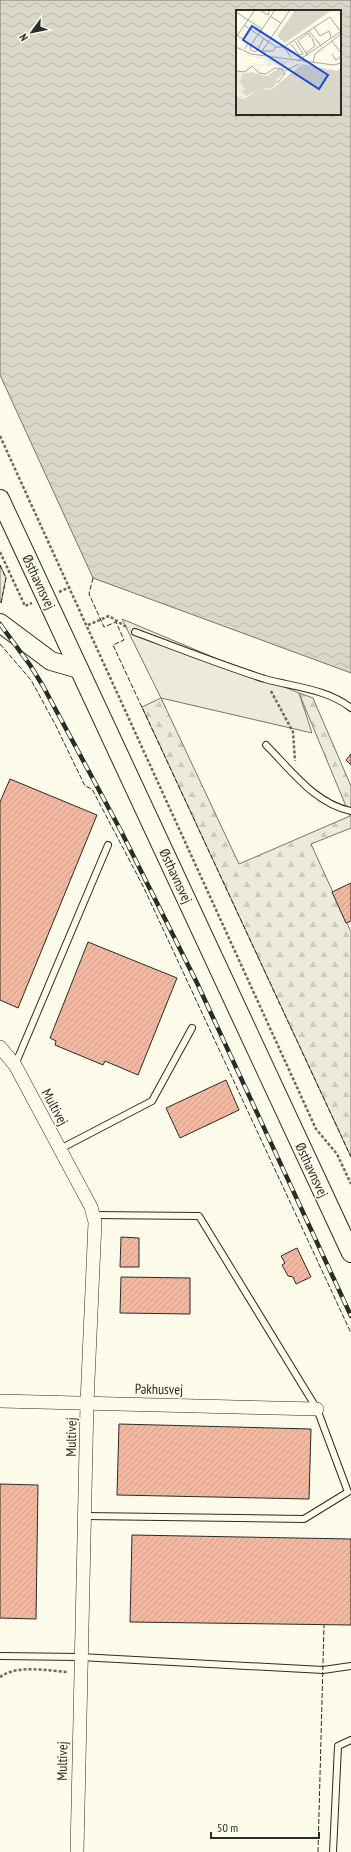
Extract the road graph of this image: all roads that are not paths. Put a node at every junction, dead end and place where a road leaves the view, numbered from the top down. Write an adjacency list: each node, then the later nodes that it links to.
1 (0, 499): 4 (street, Østhavnsvej)
2 (0, 623): 4 (street)
3 (135, 632): 5 (lane)
4 (79, 669): 14 (street, Østhavnsvej)
5 (351, 708)
6 (266, 745): 7 (lane)
7 (351, 812)
8 (108, 845): 11 (lane)
9 (192, 1028): 12 (lane)
10 (0, 1047): 11 (street, Multivej)
11 (15, 1065): 12 (street, Multivej)
12 (60, 1149): 13 (street, Multivej)
13 (93, 1215): 16 (street, Multivej); 17 (lane)
14 (351, 1253)
15 (0, 1401): 16 (street, Pakhusvej)
16 (87, 1403): 17 (street, Pakhusvej); 19 (street, Multivej)
17 (317, 1409): 18 (lane)
18 (349, 1493): 19 (lane)
19 (86, 1516): 21 (street, Multivej)
20 (0, 1656): 21 (lane)
21 (80, 1657): 22 (lane); 24 (street, Multivej)
22 (351, 1666)
23 (351, 1740): 25 (lane)
24 (77, 1852)
25 (333, 1852)

